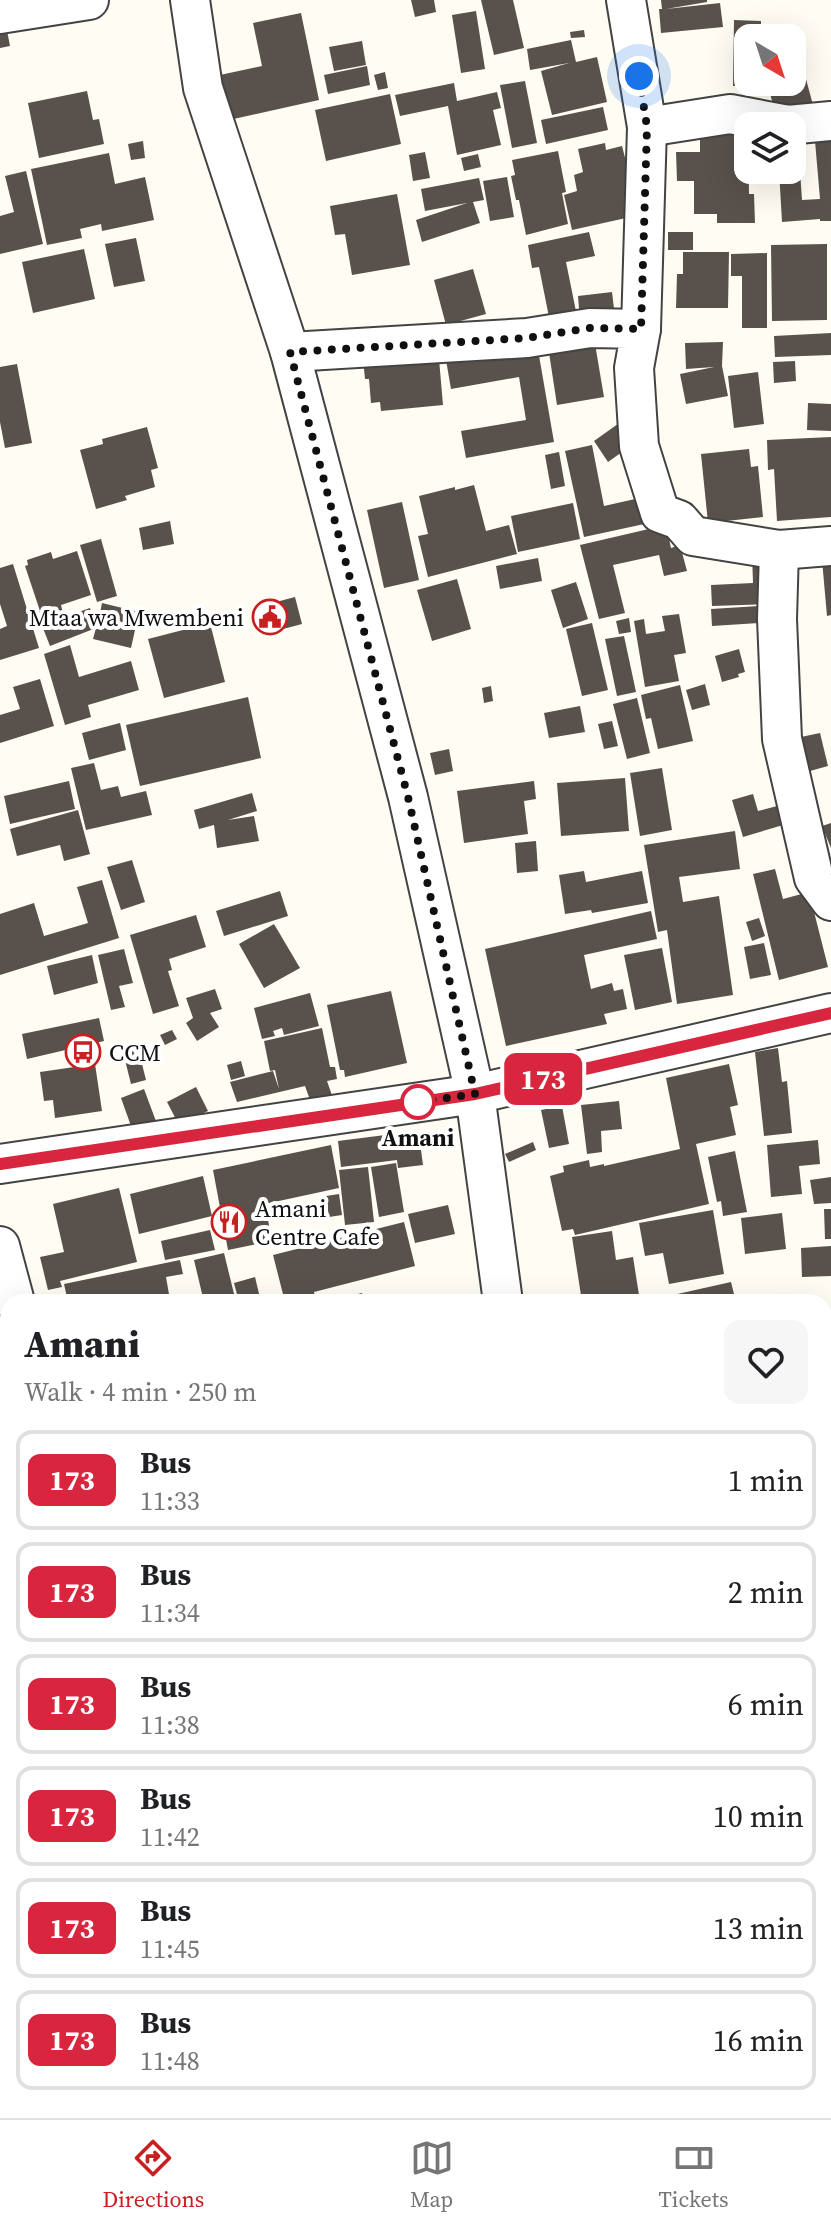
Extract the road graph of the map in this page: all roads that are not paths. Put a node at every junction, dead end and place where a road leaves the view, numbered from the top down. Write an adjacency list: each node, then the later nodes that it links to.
1 (89, 0): 4 (street)
2 (190, 0): 8 (street)
3 (626, 0): 6 (street)
4 (0, 14)
5 (831, 121): 6 (street)
6 (647, 127): 7 (street)
7 (641, 329): 8 (street); 10 (street)
8 (290, 352): 13 (street)
9 (831, 546): 10 (street)
10 (779, 550): 11 (street)
11 (831, 901)
12 (831, 1013): 13 (street)
13 (475, 1094): 14 (street); 17 (street)
14 (0, 1164)
15 (0, 1246): 16 (street)
16 (13, 1294)
17 (502, 1294)

